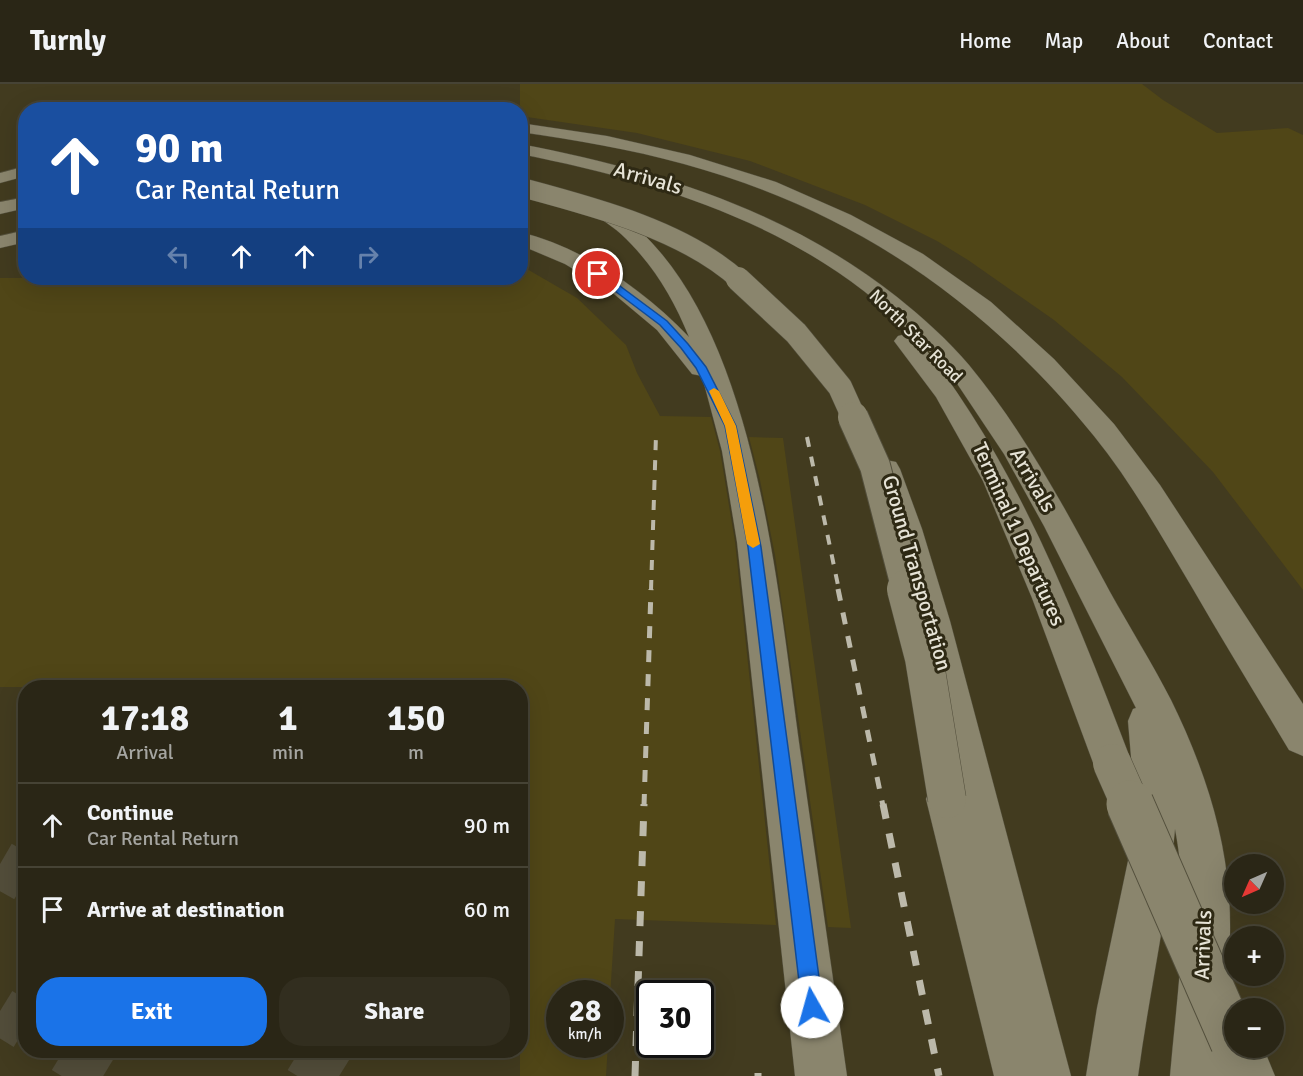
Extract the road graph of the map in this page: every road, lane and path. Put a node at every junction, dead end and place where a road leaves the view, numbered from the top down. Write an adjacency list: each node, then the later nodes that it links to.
1 (528, 128): 18 (street)
2 (528, 151): 25 (street, Arrivals, bridge)
3 (528, 152): 24 (street, North Star Road)
4 (528, 160): 19 (street, Terminal 1 Departures, bridge)
5 (18, 172): 6 (street)
6 (0, 175)
7 (528, 188): 12 (street, Ground Transportation)
8 (528, 188): 22 (street, Arrivals, bridge)
9 (18, 195): 10 (street)
10 (0, 198)
11 (18, 204): 13 (street)
12 (596, 204): 17 (street, Ground Transportation); 23 (street, Ground Transportation)
13 (0, 208)
14 (18, 238): 16 (street)
15 (528, 241): 17 (street)
16 (0, 242)
17 (731, 426): 21 (street, Ground Transportation)
18 (1303, 738)
19 (1224, 1019)
20 (1242, 1058): 26 (street)
21 (821, 1076)
22 (1020, 1076)
23 (1045, 1076)
24 (1113, 1076)
25 (1196, 1076)
26 (1250, 1076)

